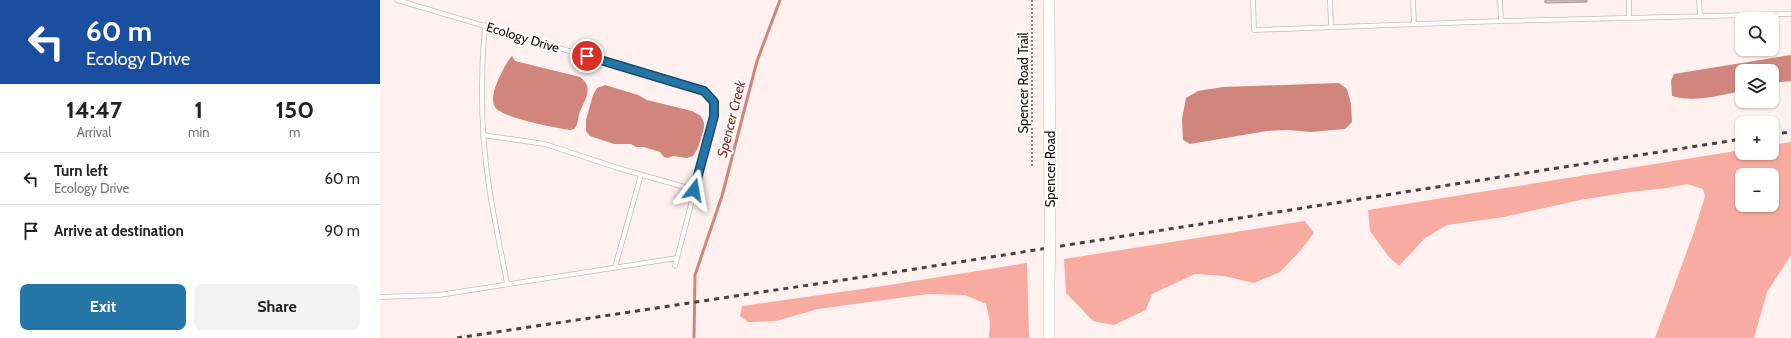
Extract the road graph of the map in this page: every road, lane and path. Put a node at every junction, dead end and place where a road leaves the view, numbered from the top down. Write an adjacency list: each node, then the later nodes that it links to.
1 (397, 0): 15 (lane, Ecology Drive)
2 (1032, 0): 18 (path, Spencer Road Trail)
3 (1049, 0): 26 (main road, Spencer Road, bridge)
4 (1253, 0): 16 (lane)
5 (1330, 0): 16 (lane)
6 (1413, 0): 14 (lane)
7 (1500, 0): 13 (lane)
8 (1629, 0): 12 (lane)
9 (1699, 0): 11 (lane)
10 (1791, 14): 11 (lane)
11 (1700, 16): 12 (lane)
12 (1629, 18): 13 (lane)
13 (1501, 21): 14 (lane)
14 (1414, 24): 16 (lane)
15 (485, 25): 17 (lane); 20 (lane, Ecology Drive)
16 (1331, 27)
17 (484, 135): 19 (lane); 24 (lane)
18 (1032, 167)
19 (641, 175): 20 (lane); 23 (lane)
20 (694, 190): 21 (lane)
21 (677, 258): 22 (lane); 23 (lane)
22 (675, 266)
23 (615, 267): 24 (lane)
24 (507, 283): 25 (lane)
25 (380, 297)
26 (1049, 338)

